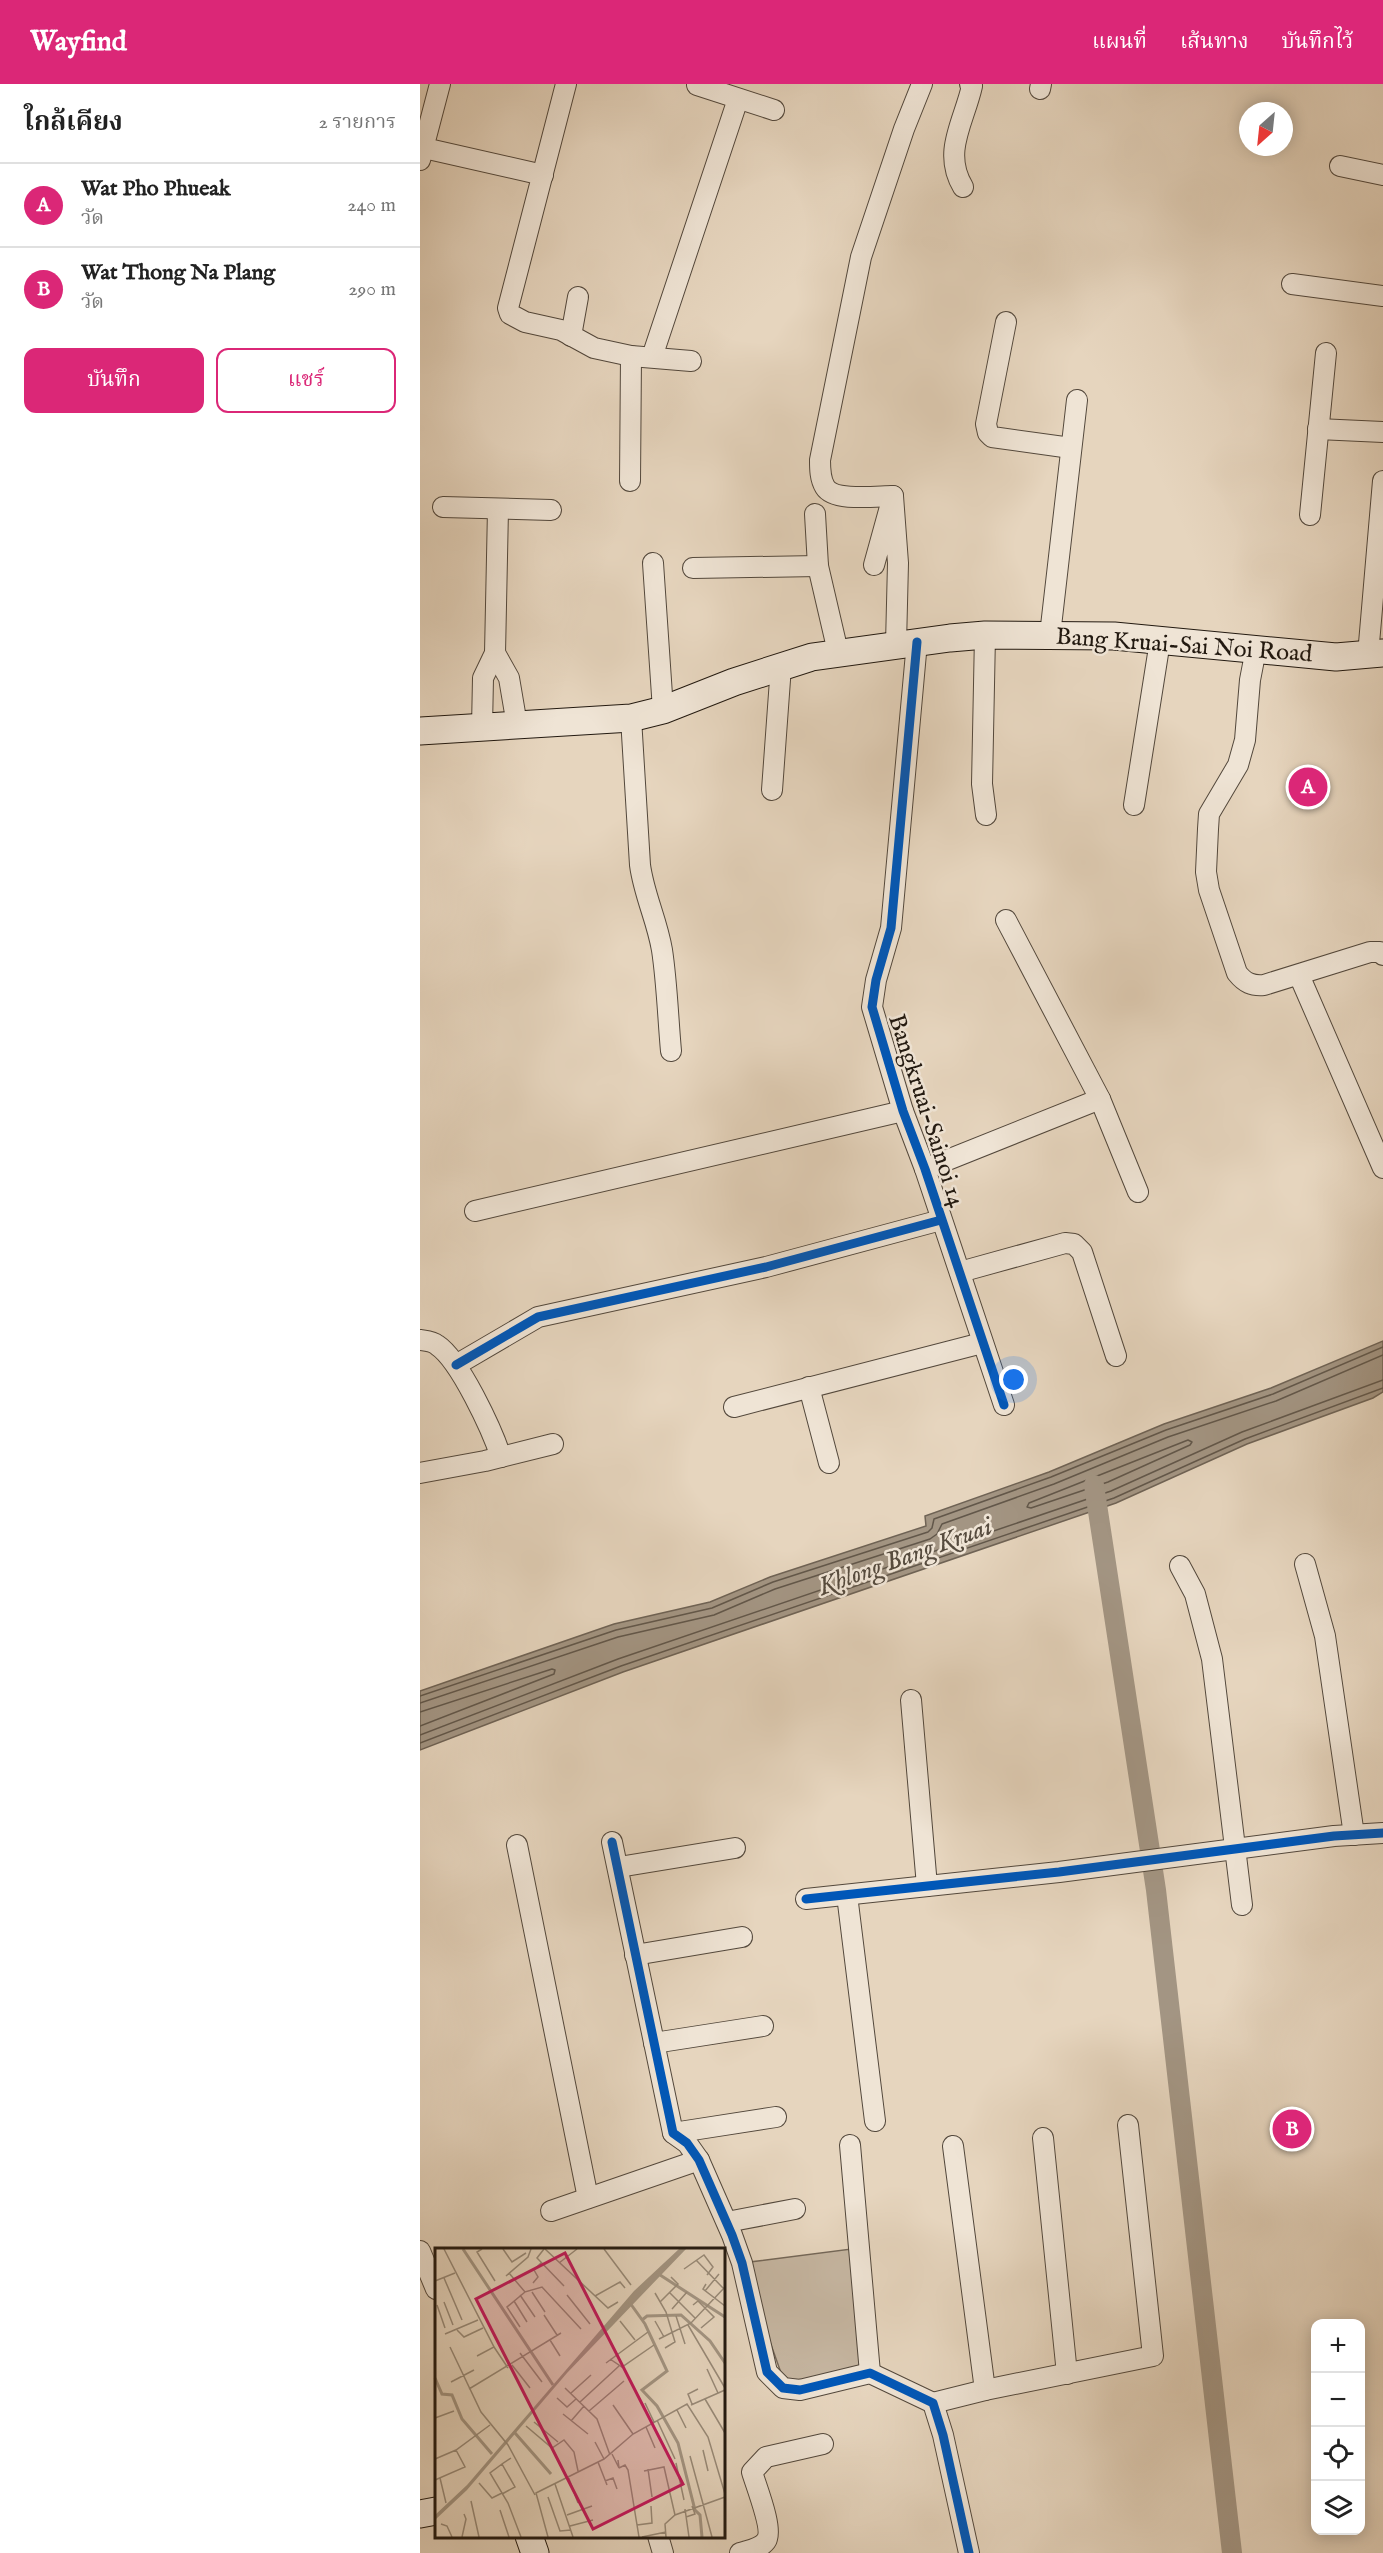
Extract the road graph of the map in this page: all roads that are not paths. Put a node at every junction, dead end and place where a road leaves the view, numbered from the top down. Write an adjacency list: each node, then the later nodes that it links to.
1 (440, 84): 8 (street)
2 (566, 84): 10 (street)
3 (922, 84): 28 (street)
4 (970, 84): 12 (street)
5 (697, 85): 6 (street)
6 (738, 99): 7 (street); 20 (street)
7 (774, 111)
8 (422, 154): 10 (street)
9 (1340, 166): 11 (street)
10 (543, 175): 17 (street)
11 (1383, 175)
12 (963, 187)
13 (1292, 284): 14 (street)
14 (1383, 296)
15 (578, 297): 17 (street)
16 (1006, 322): 25 (street)
17 (571, 336): 19 (street)
18 (1326, 352): 23 (street)
19 (631, 356): 20 (street); 26 (street)
20 (652, 357): 21 (street)
21 (692, 361)
22 (1077, 400): 25 (street)
23 (1318, 429): 24 (street); 33 (street)
24 (1383, 432)
25 (1071, 448): 39 (street)
26 (630, 481)
27 (1383, 481): 45 (street)
28 (893, 496): 35 (street); 41 (street, Bangkruai-Sainoi 14)
29 (443, 507): 30 (street)
30 (498, 509): 31 (street); 44 (street)
31 (551, 510)
32 (815, 514): 36 (street)
33 (1310, 515)
34 (653, 562): 47 (street)
35 (874, 565)
36 (818, 566): 37 (street); 43 (street)
37 (693, 568)
38 (985, 635): 39 (main road, Bang Kruai-Sai Noi Road); 41 (main road, Bang Kruai-Sai Noi Road); 54 (street)
39 (1050, 635): 40 (main road, Bang Kruai-Sai Noi Road)
40 (1160, 641): 42 (main road, Bang Kruai-Sai Noi Road); 53 (street)
41 (907, 643): 43 (main road, Bang Kruai-Sai Noi Road); 60 (street, Bangkruai-Sainoi 14)
42 (1256, 649): 45 (main road, Bang Kruai-Sai Noi Road); 57 (street)
43 (838, 652): 46 (main road, Bang Kruai-Sai Noi Road)
44 (495, 653): 49 (street); 50 (street)
45 (1376, 654)
46 (781, 666): 47 (main road, Bang Kruai-Sai Noi Road); 52 (street)
47 (663, 710): 48 (main road, Bang Kruai-Sai Noi Road)
48 (631, 718): 49 (main road, Bang Kruai-Sai Noi Road); 58 (street)
49 (517, 725): 50 (main road, Bang Kruai-Sai Noi Road)
50 (482, 727): 51 (main road, Bang Kruai-Sai Noi Road)
51 (420, 731)
52 (772, 790)
53 (1134, 806)
54 (986, 815)
55 (1006, 920): 59 (street)
56 (1383, 955): 57 (street)
57 (1299, 975): 61 (street)
58 (671, 1051)
59 (1100, 1098): 62 (street); 63 (street)
60 (903, 1111): 62 (street, Bangkruai-Sainoi 14); 64 (street)
61 (1383, 1168)
62 (925, 1169): 65 (street, Bangkruai-Sainoi 14)
63 (1138, 1192)
64 (475, 1211)
65 (941, 1220): 66 (street, Bangkruai-Sainoi 14); 70 (street)
66 (960, 1272): 68 (street, Bangkruai-Sainoi 14); 69 (street)
67 (420, 1340): 70 (street)
68 (982, 1343): 71 (street); 72 (street, Bangkruai-Sainoi 14)
69 (1116, 1356)
70 (456, 1365): 75 (street)
71 (809, 1386): 73 (street); 76 (street)
72 (1004, 1405)
73 (734, 1407)
74 (553, 1444): 75 (street)
75 (501, 1457): 77 (street)
76 (829, 1463)
77 (420, 1473)
78 (1305, 1564): 82 (street)
79 (1180, 1566): 86 (street)
80 (911, 1700): 88 (street)
81 (1383, 1833): 82 (street)
82 (1354, 1835): 86 (street)
83 (612, 1842): 87 (street)
84 (517, 1845): 104 (street)
85 (735, 1848): 87 (street)
86 (1235, 1849): 88 (street); 91 (street)
87 (619, 1867): 93 (street)
88 (927, 1886): 89 (street)
89 (847, 1895): 90 (street); 97 (street)
90 (806, 1899)
91 (1242, 1905)
92 (742, 1937): 93 (street)
93 (635, 1955): 95 (street)
94 (764, 2025): 95 (street)
95 (654, 2043): 99 (street)
96 (776, 2117): 99 (street)
97 (875, 2121)
98 (1128, 2125): 111 (street)
99 (673, 2133): 103 (street)
100 (1043, 2138): 111 (street)
101 (850, 2145): 110 (street)
102 (953, 2146): 112 (street)
103 (699, 2160): 104 (street); 107 (street)
104 (588, 2198): 106 (street)
105 (795, 2209): 107 (street)
106 (551, 2211)
107 (727, 2222): 110 (street)
108 (420, 2251): 109 (street)
109 (435, 2287)
110 (870, 2373): 113 (street)
111 (1067, 2374): 112 (street)
112 (985, 2390): 113 (street)
113 (933, 2403): 122 (street)
114 (823, 2444): 121 (street)
115 (435, 2511): 116 (main road)
116 (420, 2514)
117 (530, 2538): 119 (main road)
118 (659, 2538): 120 (street)
119 (535, 2553)
120 (663, 2553)
121 (740, 2553)
122 (969, 2553)

